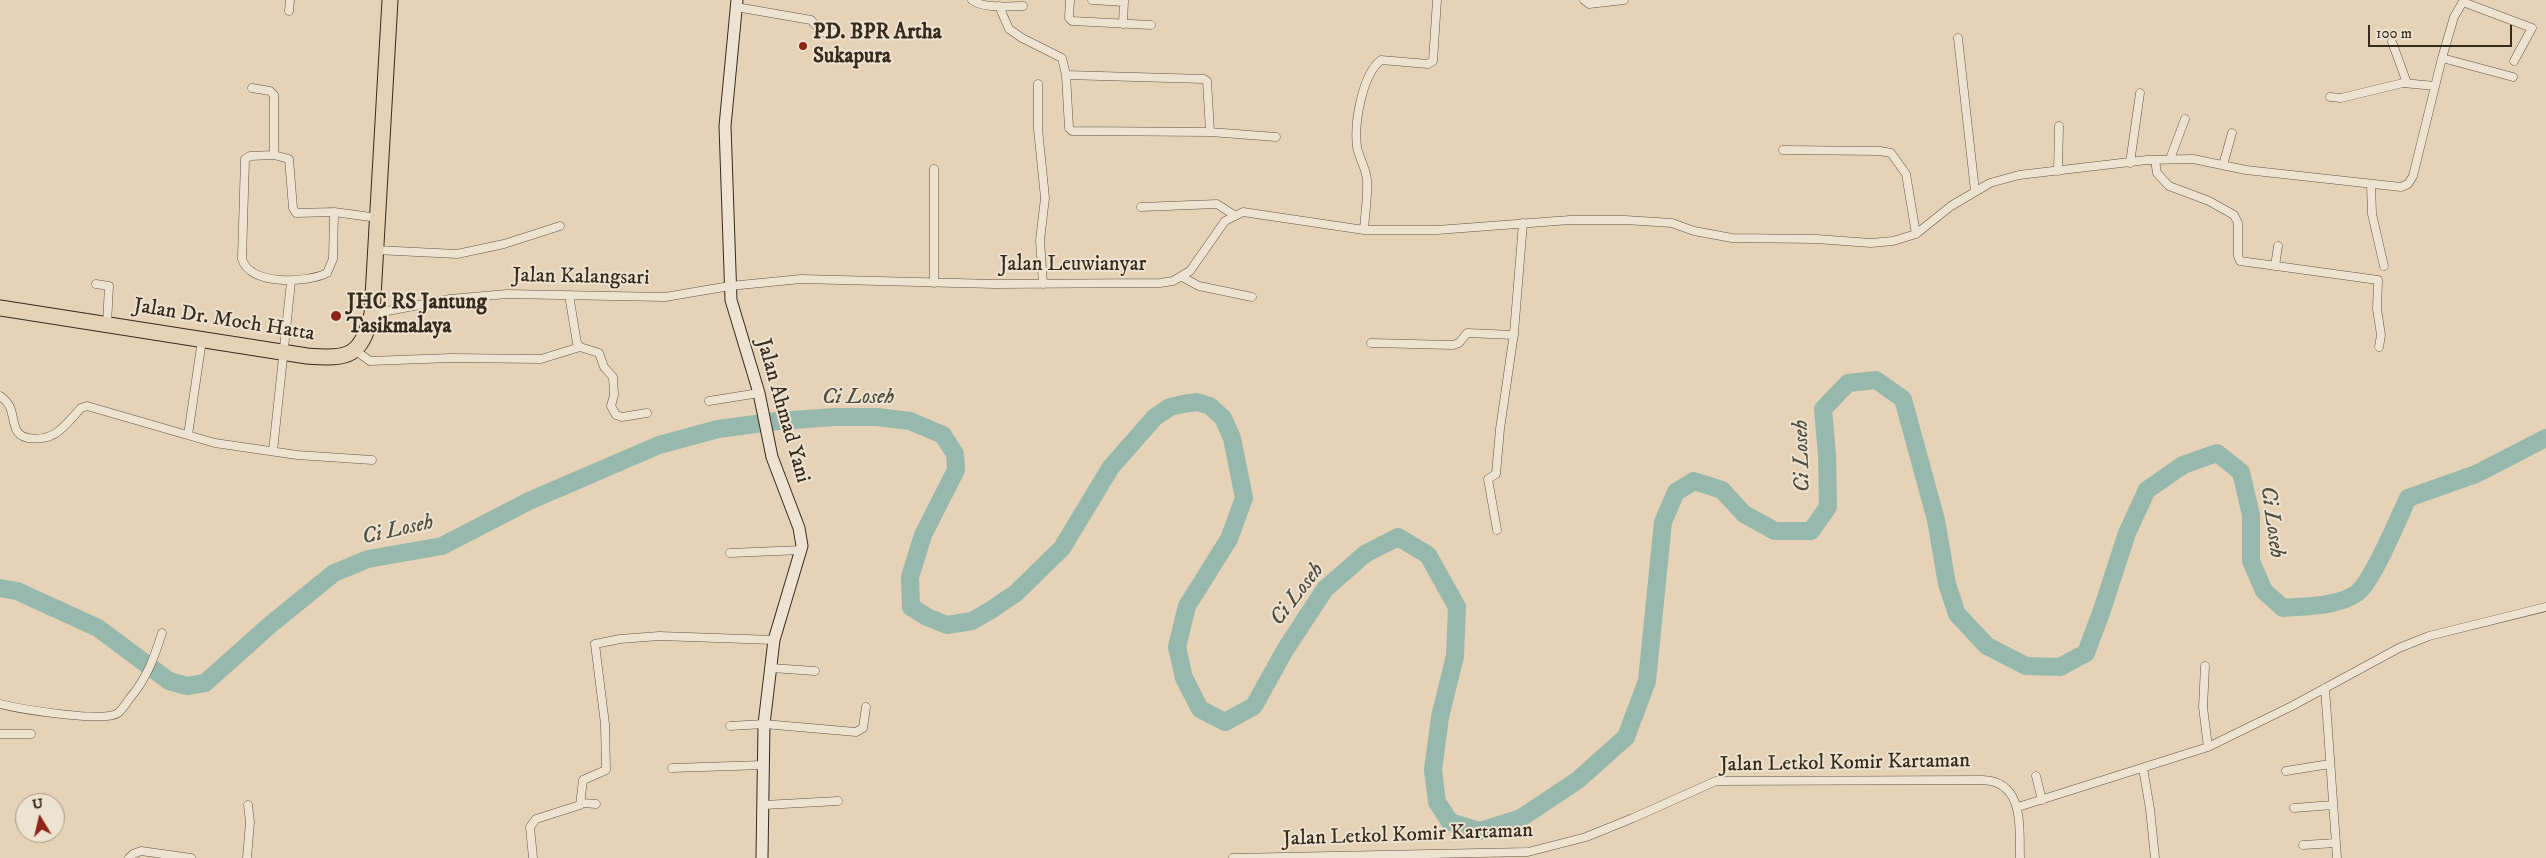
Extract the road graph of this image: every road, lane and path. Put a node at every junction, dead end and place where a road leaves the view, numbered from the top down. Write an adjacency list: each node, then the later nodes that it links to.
1 (290, 0): 14 (street)
2 (390, 0): 48 (highway)
3 (972, 0): 12 (street)
4 (1070, 0): 15 (street)
5 (1092, 0): 9 (street)
6 (1438, 0): 51 (street)
7 (1584, 0): 8 (street)
8 (1624, 0)
9 (1124, 1): 15 (street)
10 (2464, 1): 20 (street); 21 (street)
11 (736, 4): 17 (street); 62 (street, Jalan Ahmad Yani)
12 (999, 6): 13 (street); 22 (street)
13 (1023, 6)
14 (289, 11)
15 (1123, 24): 16 (street)
16 (1150, 25)
17 (837, 33)
18 (1958, 38): 44 (street)
19 (2392, 42): 24 (street)
20 (2442, 58): 23 (street); 26 (street)
21 (2514, 61)
22 (1066, 75): 32 (street); 32 (street)
23 (2513, 77)
24 (2407, 83): 26 (street); 29 (street)
25 (1038, 84): 61 (street)
26 (2435, 86): 43 (street)
27 (252, 88): 36 (street)
28 (2140, 93): 39 (street)
29 (2330, 97)
30 (2185, 118): 38 (street)
31 (2059, 126): 42 (street)
32 (1210, 132): 34 (street)
33 (2232, 133): 40 (street)
34 (1276, 137)
35 (1783, 150): 52 (street)
36 (274, 155): 46 (street); 58 (street)
37 (2155, 160): 38 (street); 39 (street); 55 (street)
38 (2170, 160): 40 (street)
39 (2130, 163): 42 (street)
40 (2223, 166): 43 (street)
41 (934, 169): 59 (street)
42 (2058, 170): 44 (street)
43 (2371, 184): 56 (street)
44 (1975, 191): 52 (street)
45 (1141, 207): 47 (street)
46 (334, 212): 48 (street); 58 (street)
47 (1234, 215): 51 (street); 57 (street)
48 (378, 218): 54 (highway)
49 (1523, 223): 51 (street); 52 (street); 68 (street)
50 (560, 226): 54 (street)
51 (1364, 230)
52 (1916, 234)
53 (2278, 246): 55 (street)
54 (376, 250): 66 (highway)
55 (2275, 266): 72 (street)
56 (2384, 266)
57 (1182, 277): 61 (street, Jalan Leuwianyar); 64 (street)
58 (291, 282): 74 (street)
59 (934, 283): 61 (street, Jalan Leuwianyar); 62 (street, Jalan Leuwianyar)
60 (96, 284): 67 (street)
61 (1043, 284)
62 (730, 286): 63 (street, Jalan Kalangsari); 75 (street, Jalan Ahmad Yani)
63 (569, 294): 66 (street, Jalan Kalangsari); 71 (street)
64 (1252, 297)
65 (0, 308): 67 (highway, Jalan Dr. Moch Hatta)
66 (372, 314): 73 (highway)
67 (107, 324): 69 (highway, Jalan Dr. Moch Hatta)
68 (1514, 335): 70 (street); 82 (street)
69 (202, 340): 74 (highway, Jalan Dr. Moch Hatta); 79 (street)
70 (1370, 343)
71 (580, 347): 73 (street); 78 (street)
72 (2379, 347)
73 (356, 350): 74 (highway, Jalan Dr. Moch Hatta)
74 (282, 352): 80 (street)
75 (759, 393): 77 (street); 83 (street, Jalan Ahmad Yani)
76 (0, 396): 79 (street)
77 (709, 401)
78 (647, 413)
79 (188, 436): 80 (street)
80 (273, 451): 81 (street)
81 (372, 460)
82 (1497, 530)
83 (802, 550): 84 (street); 87 (street, Jalan Ahmad Yani)
84 (730, 553)
85 (2546, 608): 91 (street)
86 (162, 633): 92 (street)
87 (774, 640): 89 (street, Jalan Ahmad Yani); 107 (street)
88 (2205, 666): 98 (street)
89 (771, 668): 90 (street); 94 (street, Jalan Ahmad Yani)
90 (814, 670)
91 (2325, 688): 98 (street); 99 (street)
92 (0, 704)
93 (866, 707): 94 (street)
94 (764, 724): 95 (street); 100 (street, Jalan Ahmad Yani)
95 (730, 726)
96 (0, 734): 97 (street)
97 (31, 734)
98 (2208, 747): 102 (street)
99 (2330, 764): 103 (street); 111 (street)
100 (764, 766): 101 (street); 110 (street, Jalan Ahmad Yani)
101 (672, 768)
102 (2143, 768): 105 (street); 124 (street)
103 (2286, 771)
104 (2036, 776): 105 (street)
105 (2042, 800): 112 (street)
106 (838, 801): 110 (street)
107 (582, 802): 108 (street); 120 (street)
108 (596, 804)
109 (248, 805): 119 (street)
110 (764, 805): 121 (street, Jalan Ahmad Yani)
111 (2333, 805): 113 (street); 114 (street)
112 (2018, 807): 116 (street, Jalan Letkol Komir Kartaman); 123 (street)
113 (2294, 808)
114 (2336, 843): 115 (street); 125 (street)
115 (2303, 845)
116 (1528, 855): 122 (street, Jalan Letkol Komir Kartaman)
117 (129, 858): 118 (street)
118 (191, 858)
119 (247, 858)
120 (533, 858)
121 (762, 858)
122 (1232, 858)
123 (2020, 858)
124 (2155, 858)
125 (2337, 858)

